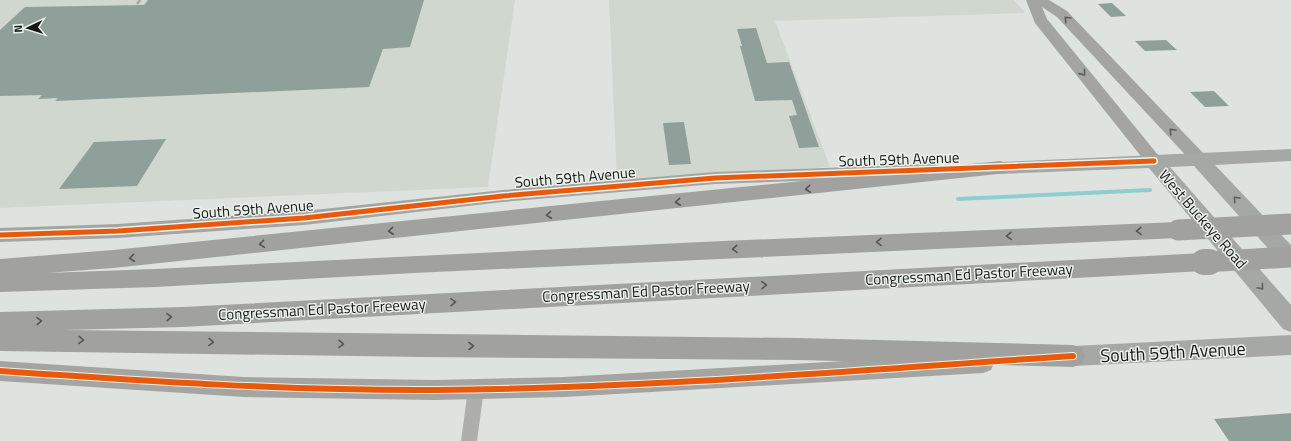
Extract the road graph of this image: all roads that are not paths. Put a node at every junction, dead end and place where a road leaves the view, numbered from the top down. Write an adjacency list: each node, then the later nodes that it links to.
1 (1033, 0): 5 (main road, West Buckeye Road, one-way to 5)
2 (1040, 0): 4 (main road, one-way to 2)
3 (1291, 155): 4 (main road, South 59th Avenue)
4 (1199, 159): 5 (main road, South 59th Avenue); 9 (main road, one-way to 4)
5 (1154, 161): 6 (main road, South 59th Avenue); 13 (main road, West Buckeye Road, one-way to 13)
6 (1000, 168): 8 (main road, South 59th Avenue); 10 (highway, one-way to 10)
7 (1291, 224): 11 (highway, one-way to 11, bridge)
8 (0, 235)
9 (1291, 258): 12 (highway, Congressman Ed Pastor Freeway, one-way to 9, bridge)
10 (0, 268)
11 (0, 283)
12 (0, 322)
13 (1291, 322)
14 (0, 340): 16 (highway, one-way to 16)
15 (1291, 345): 16 (main road, South 59th Avenue)
16 (1073, 356): 18 (main road, South 59th Avenue)
17 (0, 371): 18 (main road, South 59th Avenue)
18 (476, 389): 19 (street)
19 (469, 441)

